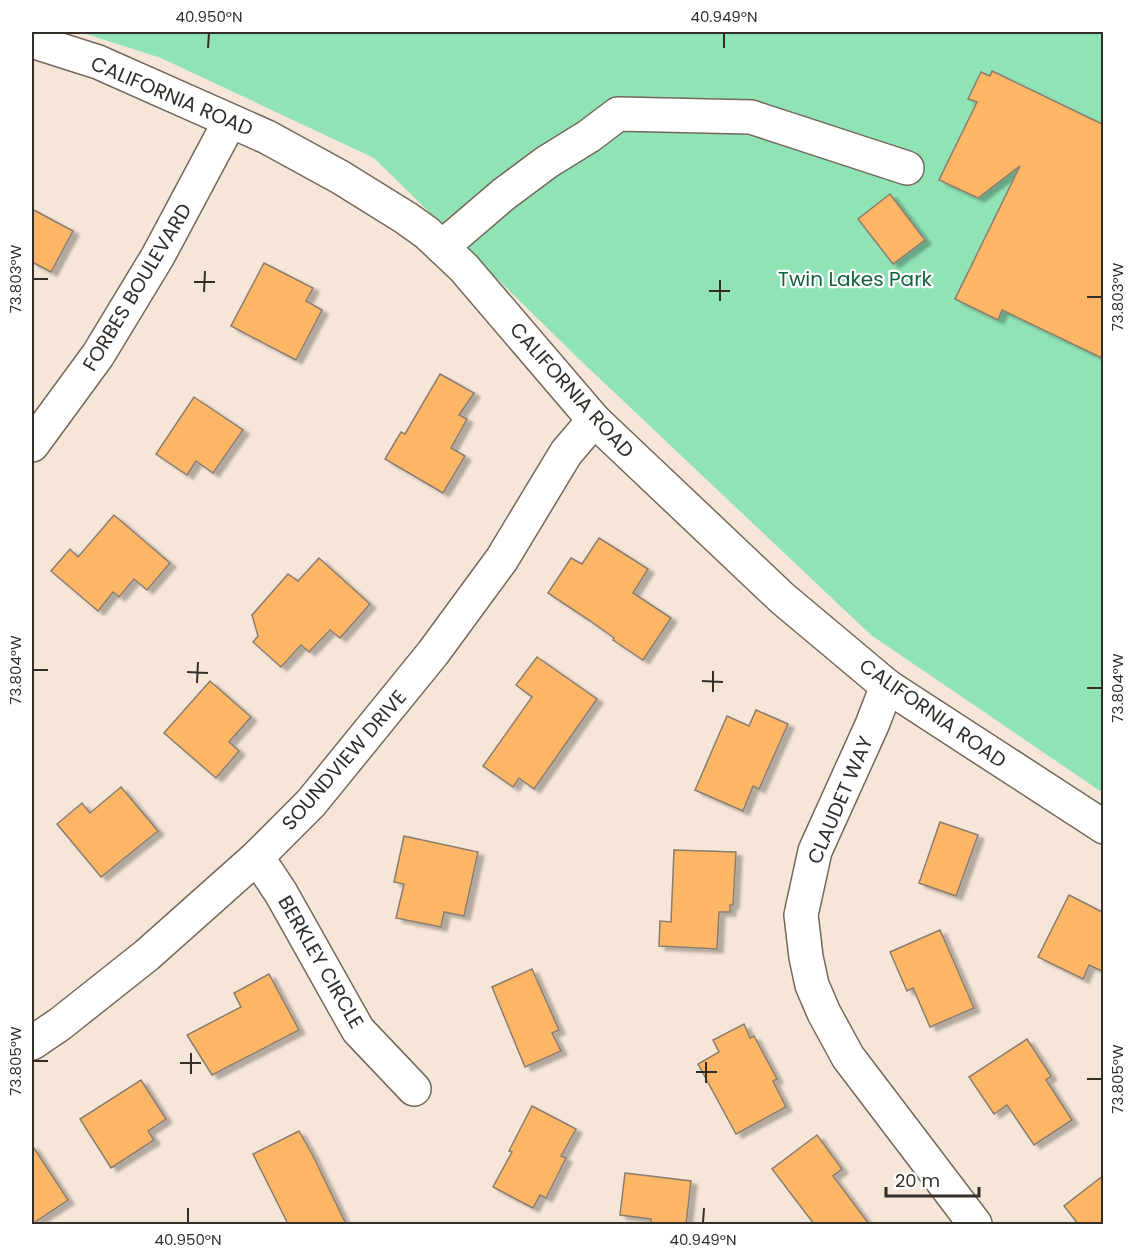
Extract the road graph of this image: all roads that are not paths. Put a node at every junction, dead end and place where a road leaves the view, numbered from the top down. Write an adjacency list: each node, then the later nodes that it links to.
1 (32, 41): 2 (street, CALIFORNIA ROAD)
2 (230, 121): 4 (street, CALIFORNIA ROAD); 6 (street, FORBES BOULEVARD)
3 (907, 168): 4 (street)
4 (442, 247): 5 (street, CALIFORNIA ROAD)
5 (594, 420): 7 (street, CALIFORNIA ROAD); 9 (street, SOUNDVIEW DRIVE)
6 (32, 445)
7 (887, 686): 8 (street, CALIFORNIA ROAD); 12 (street, CLAUDET WAY)
8 (1104, 826)
9 (257, 857): 10 (street, SOUNDVIEW DRIVE); 11 (street, BERKLEY CIRCLE)
10 (32, 1042)
11 (414, 1089)
12 (975, 1224)

